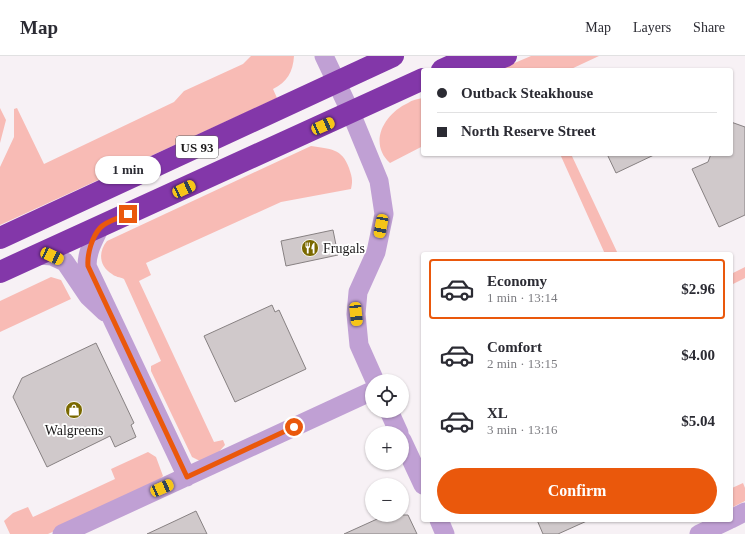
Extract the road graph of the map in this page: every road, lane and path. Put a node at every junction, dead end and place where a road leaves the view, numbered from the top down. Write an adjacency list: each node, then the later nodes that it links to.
1 (324, 56): 8 (street)
2 (393, 56): 8 (highway, US 93)
3 (473, 56): 5 (highway)
4 (506, 56): 6 (highway)
5 (446, 68)
6 (473, 68)
7 (421, 80): 9 (highway, US 93)
8 (337, 82): 9 (street); 11 (highway, US 93)
9 (351, 113): 10 (highway, US 93); 15 (street)
10 (100, 227): 12 (highway, US 93); 14 (street)
11 (0, 238)
12 (38, 255): 13 (highway, US 93); 14 (street)
13 (0, 272)
14 (113, 320): 18 (street)
15 (372, 374)
16 (365, 394): 18 (street)
17 (409, 455): 19 (street)
18 (187, 477): 24 (street)
19 (421, 481)
20 (745, 512): 21 (street)
21 (733, 518)
22 (440, 522): 25 (street)
23 (726, 522): 26 (street)
24 (62, 534)
25 (445, 534)
26 (699, 534)

